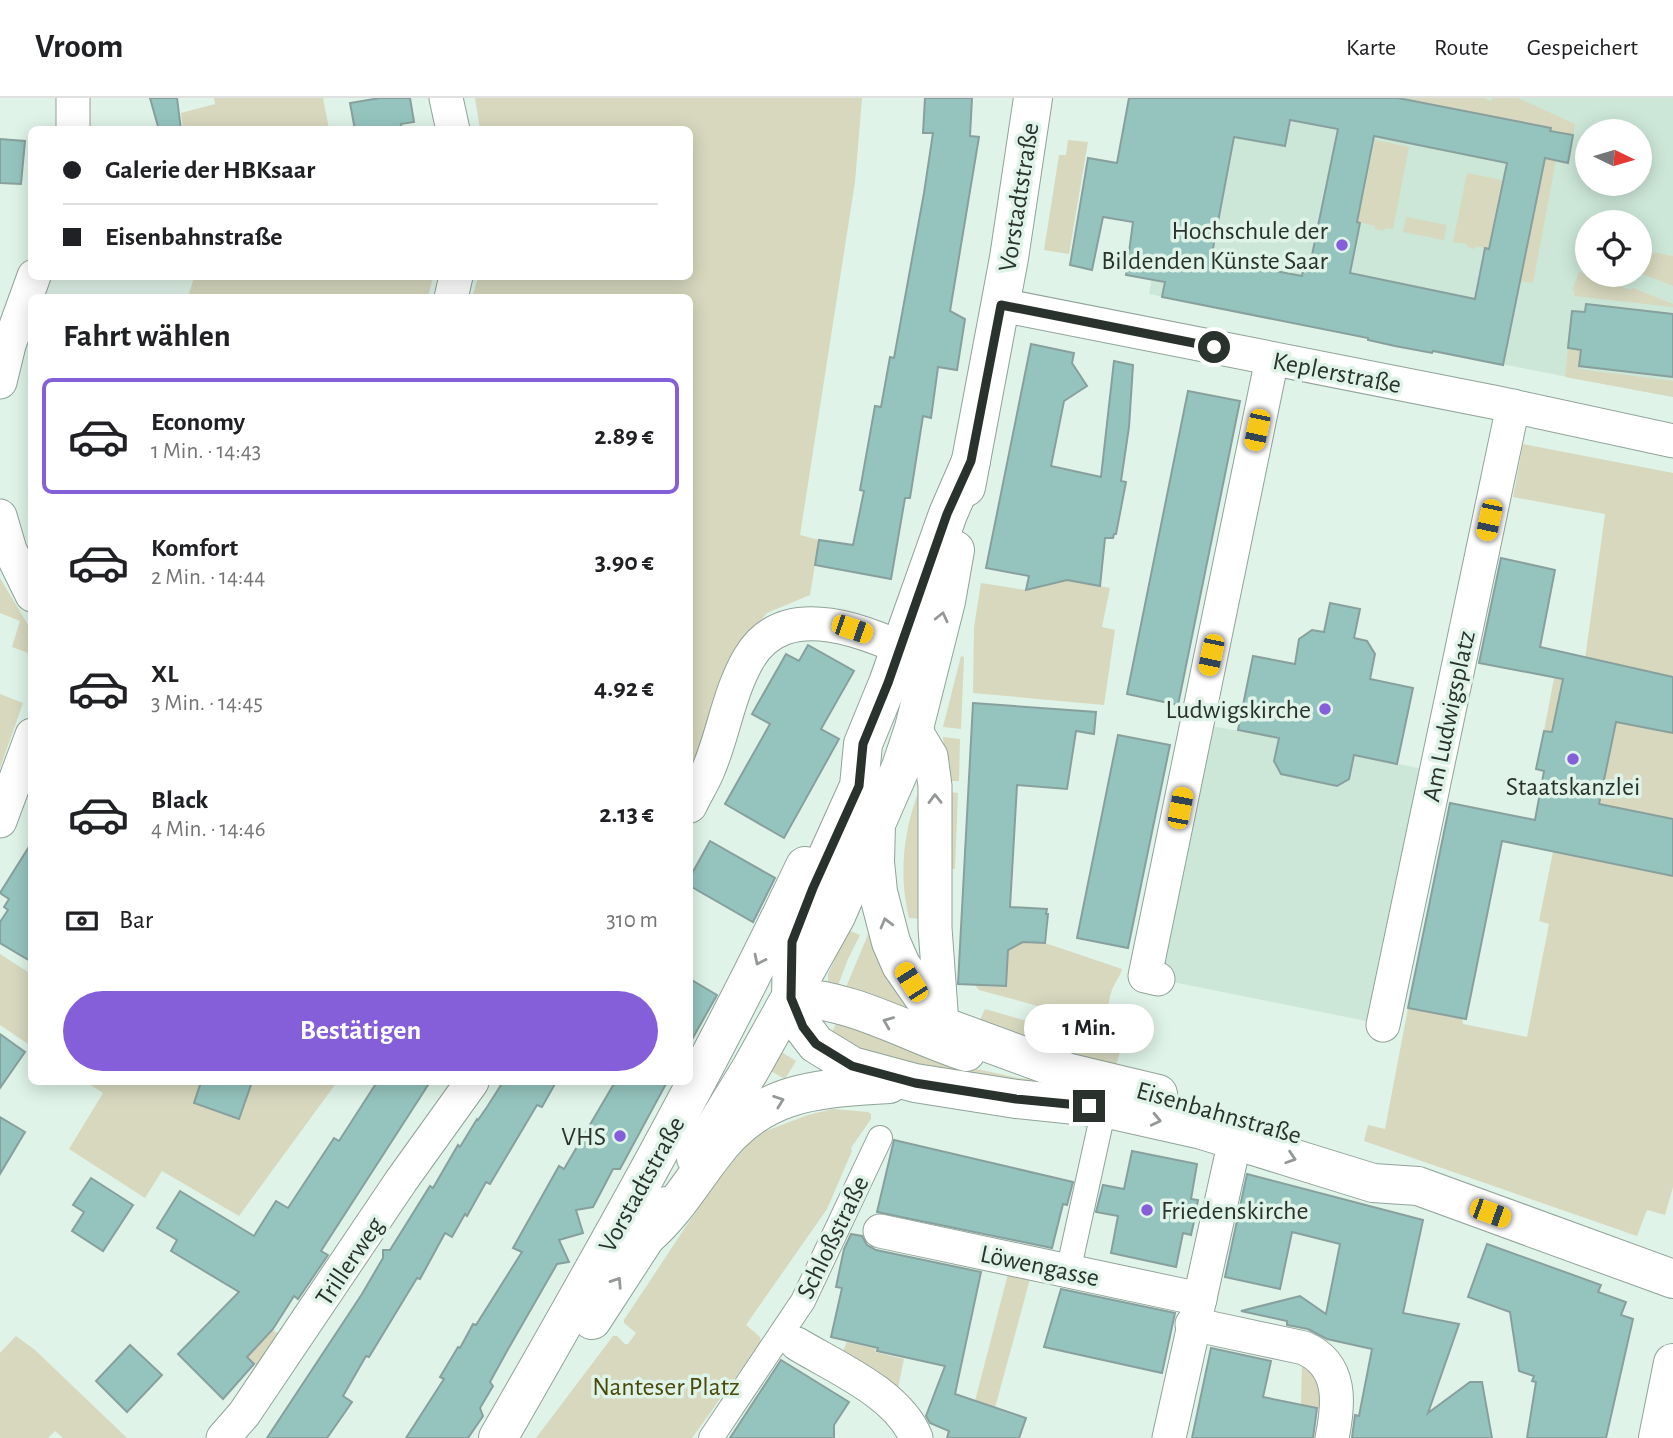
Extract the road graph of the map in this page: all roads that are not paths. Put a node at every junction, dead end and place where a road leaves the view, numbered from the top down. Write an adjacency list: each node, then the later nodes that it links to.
1 (72, 98): 4 (street)
2 (446, 98): 5 (street)
3 (1033, 98): 7 (main road, Vorstadtstraße)
4 (73, 126)
5 (452, 126)
6 (33, 280): 9 (street)
7 (1001, 305): 8 (street, Keplerstraße); 14 (main road, Vorstadtstraße)
8 (1272, 359): 10 (street, Keplerstraße); 21 (street)
9 (0, 382)
10 (1513, 406): 11 (street, Keplerstraße); 25 (street, Am Ludwigsplatz)
11 (1673, 441)
12 (0, 516): 13 (street)
13 (28, 587)
14 (916, 655): 15 (main road, Vorstadtstraße); 16 (main road, Vorstadtstraße); 18 (street)
15 (914, 728): 20 (main road, Vorstadtstraße); 24 (street, one-way to 15)
16 (863, 744): 22 (main road); 23 (main road, Vorstadtstraße, one-way to 23)
17 (28, 746): 19 (street)
18 (693, 800)
19 (0, 821)
20 (876, 824): 22 (main road, Vorstadtstraße); 24 (main road, one-way to 20)
21 (1158, 979)
22 (791, 998): 23 (main road); 26 (main road, one-way to 22); 27 (main road); 34 (main road, Vorstadtstraße)
23 (729, 1022): 41 (main road, Vorstadtstraße)
24 (942, 1024): 26 (main road, Eisenbahnstraße)
25 (1383, 1025)
26 (1070, 1073): 32 (main road, Eisenbahnstraße)
27 (915, 1083): 29 (main road, Eisenbahnstraße); 34 (main road, one-way to 27)
28 (470, 1085): 40 (street, Trillerweg)
29 (1104, 1108): 31 (main road, Eisenbahnstraße, one-way to 31); 35 (street)
30 (880, 1138): 38 (street, Schloßstraße)
31 (1235, 1140): 32 (main road, Eisenbahnstraße, one-way to 32); 37 (street)
32 (1418, 1186): 36 (main road, Eisenbahnstraße)
33 (880, 1231): 35 (street, Löwengasse)
34 (648, 1235): 42 (main road, Vorstadtstraße, one-way to 34)
35 (1068, 1272): 37 (street, Löwengasse)
36 (1673, 1279)
37 (1197, 1312): 45 (street); 46 (street, Löwengasse)
38 (789, 1339): 43 (street, Schloßstraße); 44 (street)
39 (1673, 1363): 47 (main road)
40 (223, 1438)
41 (498, 1438)
42 (508, 1438)
43 (711, 1438)
44 (916, 1438)
45 (1169, 1438)
46 (1332, 1438)
47 (1658, 1438)

